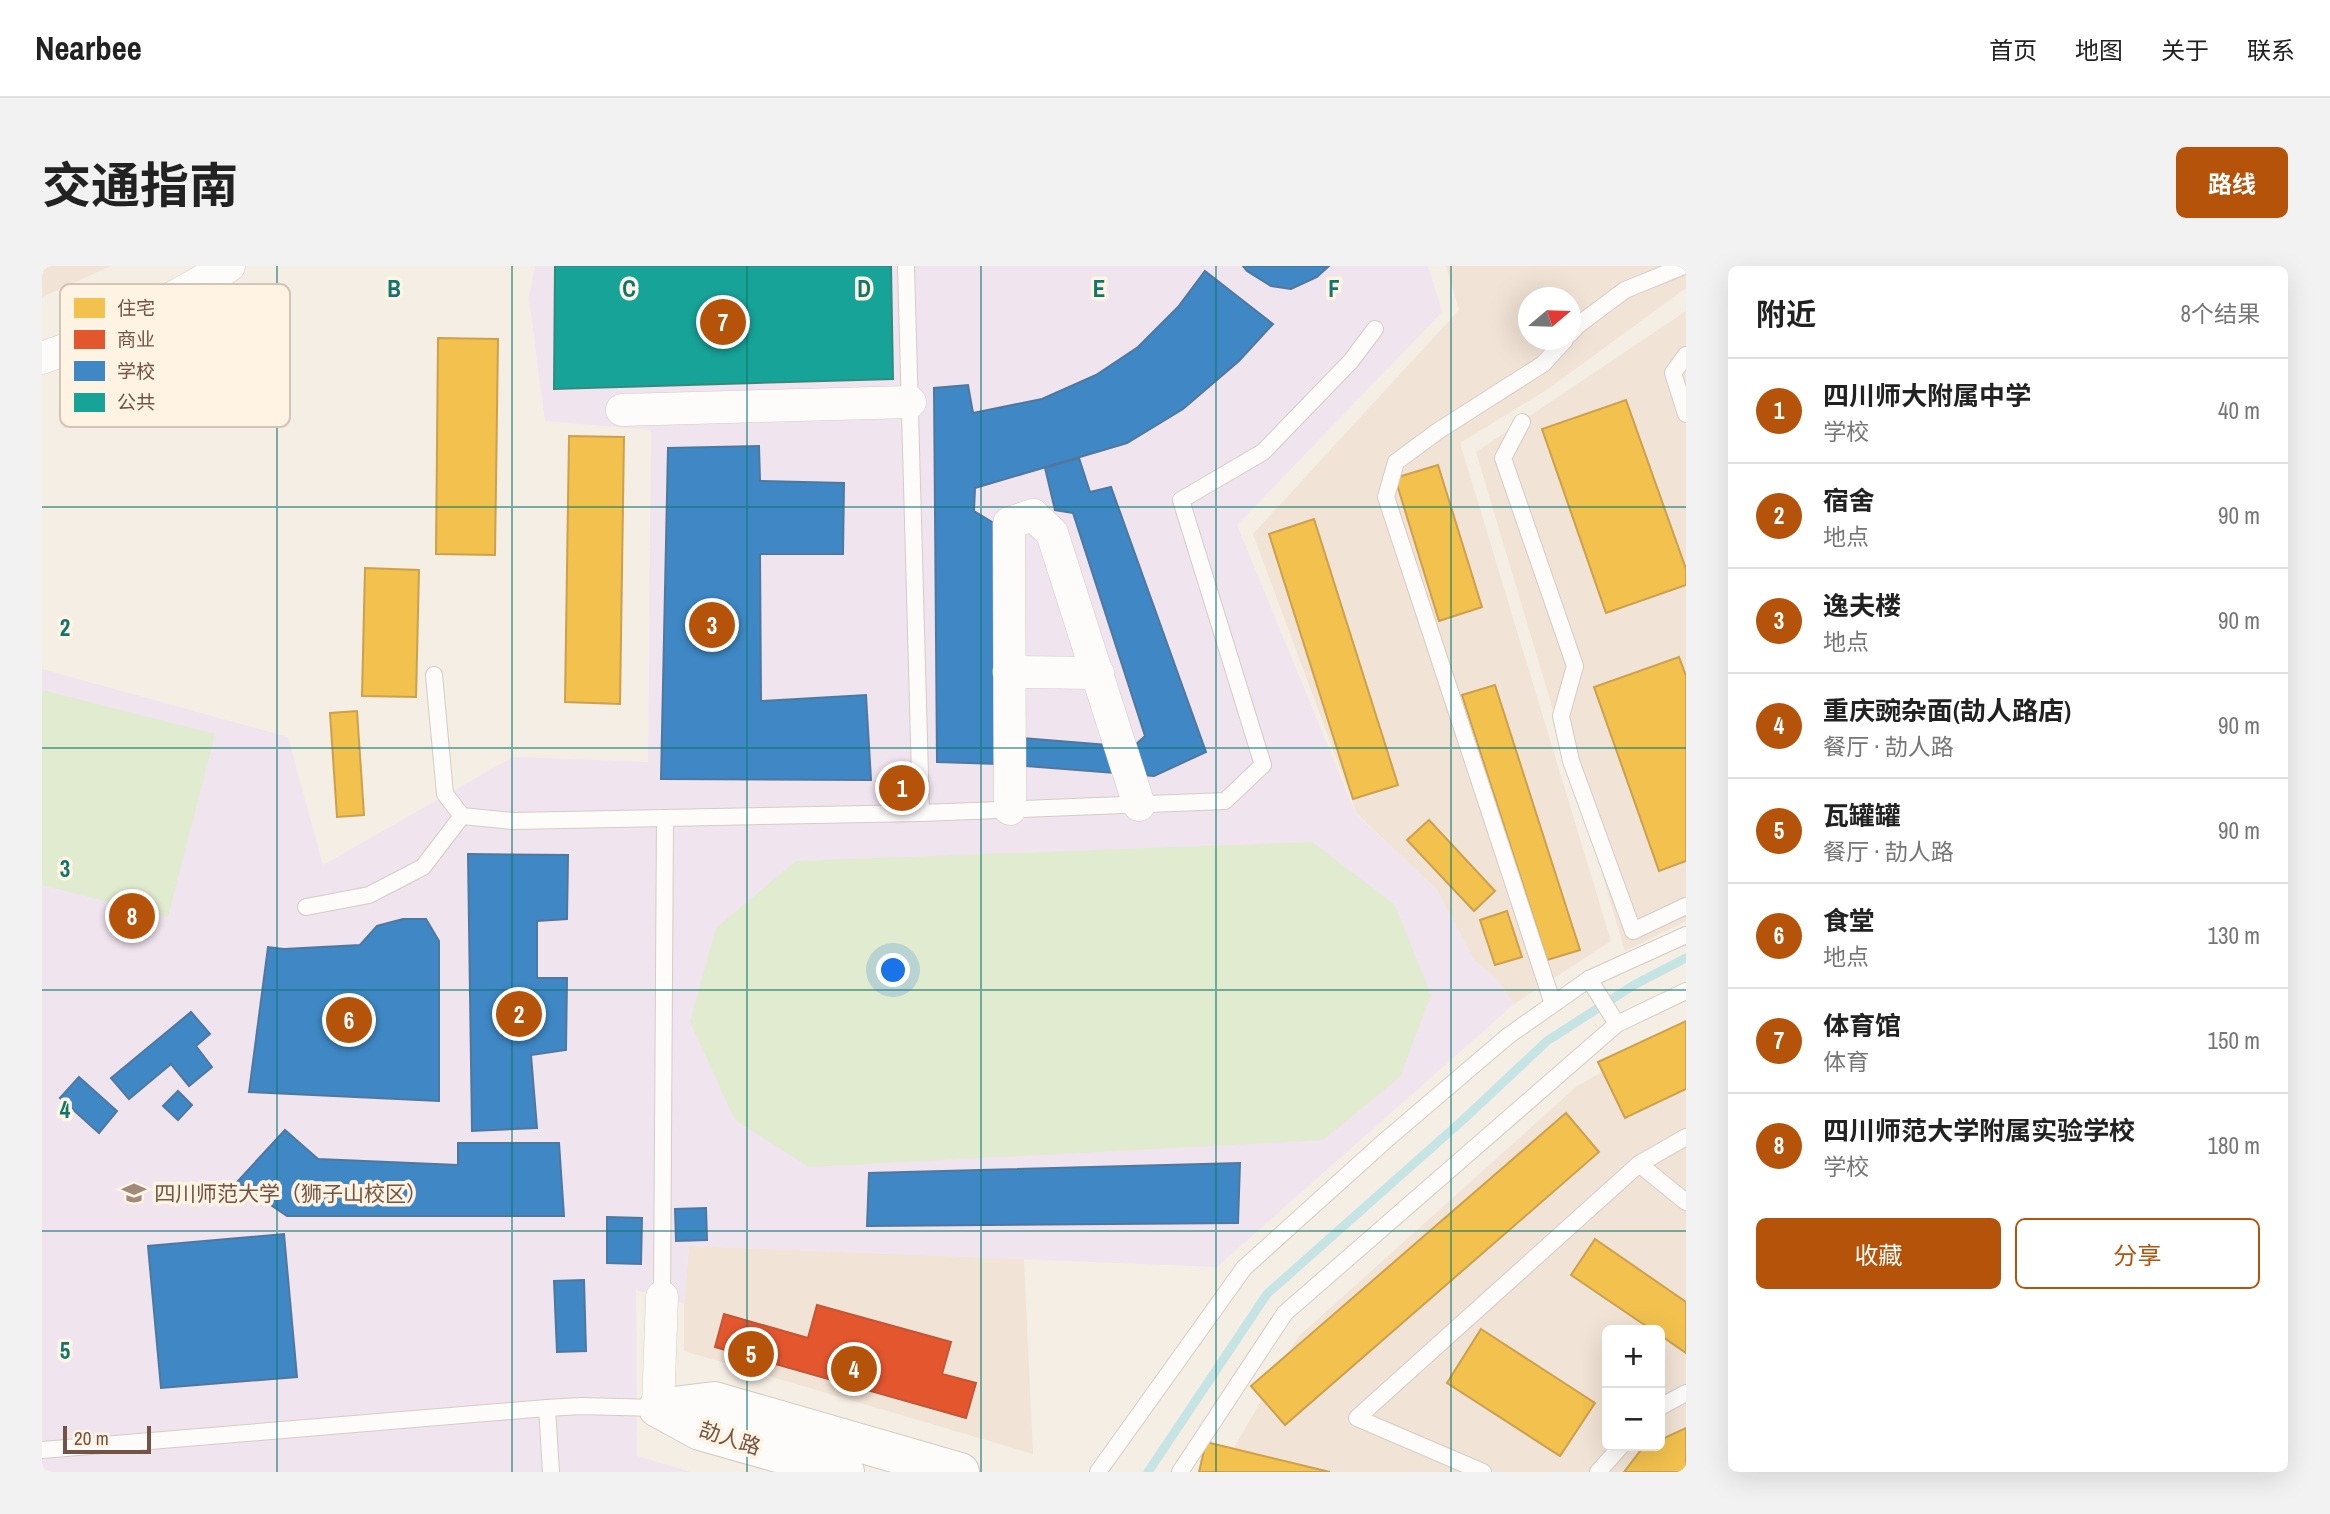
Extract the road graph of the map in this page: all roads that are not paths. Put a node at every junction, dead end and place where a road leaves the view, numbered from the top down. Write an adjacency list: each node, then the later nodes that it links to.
1 (229, 266): 4 (street)
2 (906, 266): 11 (lane)
3 (1684, 266): 5 (lane)
4 (197, 284)
5 (1581, 323)
6 (1375, 329): 18 (lane)
7 (1556, 350): 28 (lane)
8 (60, 352): 10 (street)
9 (1686, 355): 13 (lane)
10 (42, 358)
11 (910, 402): 12 (street); 20 (lane)
12 (622, 410)
13 (1686, 414)
14 (1522, 422): 23 (lane)
15 (1009, 672): 16 (street); 16 (street); 19 (street)
16 (1098, 673): 18 (street)
17 (434, 675): 21 (lane)
18 (1139, 804): 19 (lane)
19 (1010, 810): 20 (lane)
20 (922, 813): 22 (lane)
21 (463, 816): 22 (lane); 24 (lane)
22 (665, 818): 33 (lane)
23 (1686, 906)
24 (306, 907)
25 (1686, 935): 26 (lane)
26 (1589, 979): 28 (lane); 29 (lane)
27 (1686, 991): 29 (lane)
28 (1553, 1004): 43 (lane)
29 (1617, 1024): 44 (lane)
30 (1686, 1137): 31 (lane)
31 (1639, 1164): 32 (lane); 45 (lane)
32 (1686, 1202)
33 (662, 1297): 37 (street)
34 (1686, 1393): 35 (lane)
35 (1665, 1404)
36 (547, 1408): 37 (lane); 38 (lane); 40 (lane)
37 (658, 1408): 41 (street, 劼人路); 42 (street)
38 (42, 1450)
39 (1617, 1451): 46 (lane)
40 (551, 1472)
41 (845, 1472)
42 (960, 1472)
43 (1098, 1472)
44 (1180, 1472)
45 (1483, 1472)
46 (1598, 1472)

